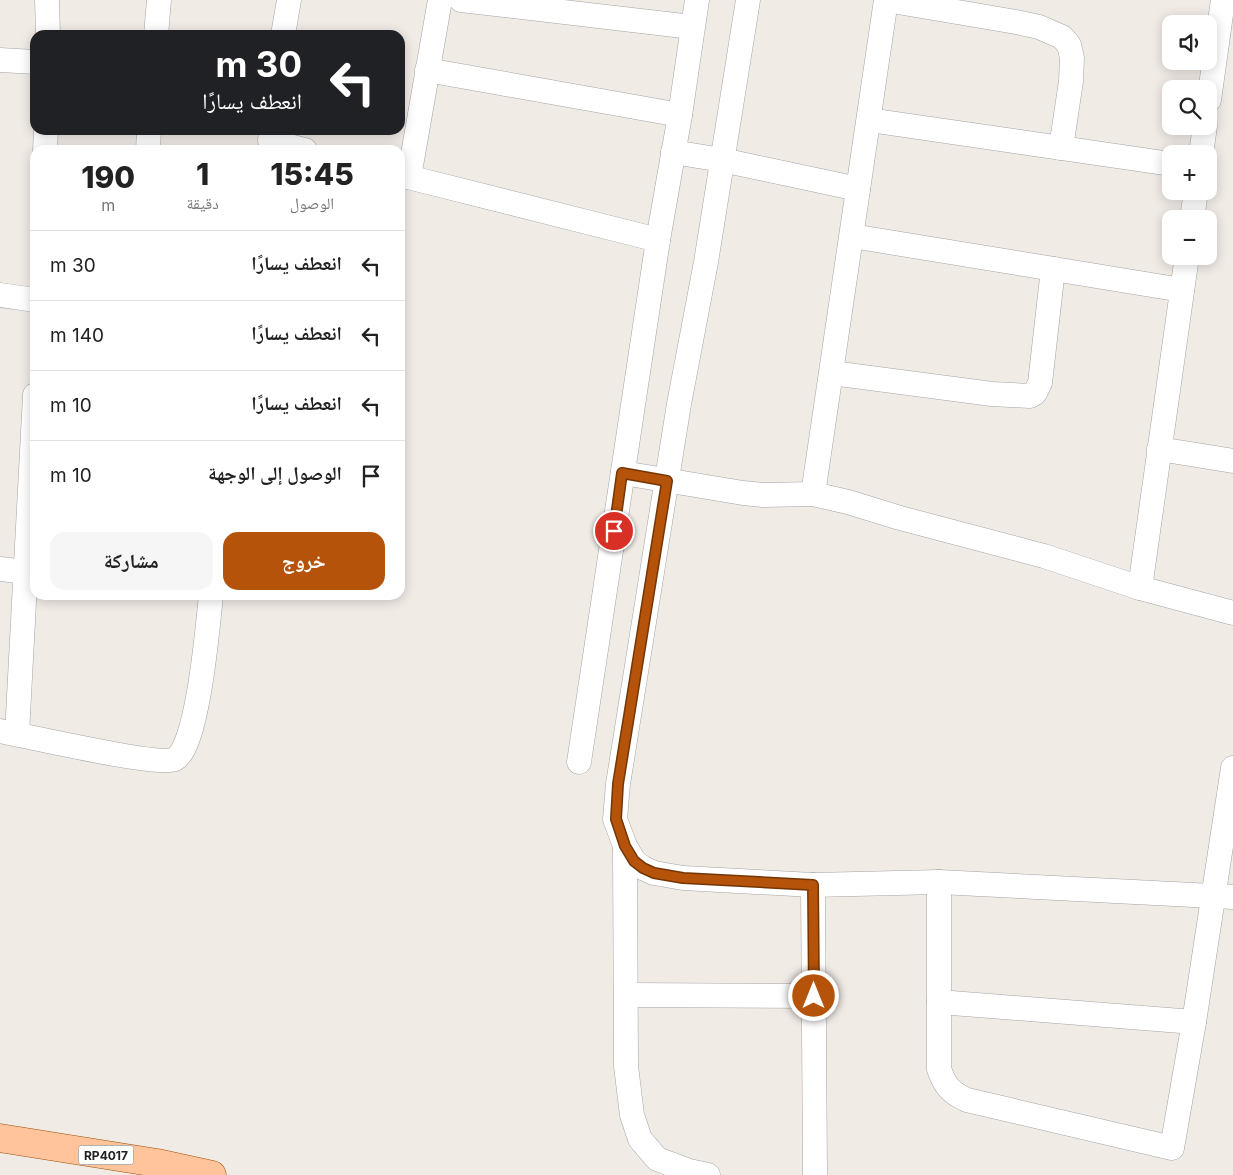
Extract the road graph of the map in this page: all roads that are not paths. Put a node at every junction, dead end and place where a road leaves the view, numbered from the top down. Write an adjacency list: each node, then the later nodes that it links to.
1 (47, 0): 11 (street)
2 (158, 0): 12 (street)
3 (289, 0): 13 (street)
4 (440, 0): 16 (street)
5 (461, 0): 10 (street)
6 (697, 0): 10 (street)
7 (748, 0): 24 (street)
8 (886, 0): 19 (street); 22 (street)
9 (1223, 0): 17 (street)
10 (692, 27): 18 (street)
11 (48, 30)
12 (156, 30)
13 (285, 30)
14 (0, 60): 15 (street)
15 (30, 62)
16 (427, 70): 18 (street); 26 (street)
17 (1212, 80)
18 (680, 115): 23 (street)
19 (869, 120): 22 (street); 28 (street)
20 (270, 140): 21 (street)
21 (288, 145)
22 (1061, 148): 25 (street)
23 (673, 152): 24 (street); 30 (street)
24 (722, 160): 28 (street); 40 (street)
25 (1162, 163)
26 (405, 171)
27 (405, 176): 30 (street)
28 (858, 189): 29 (street)
29 (852, 236): 32 (street); 36 (street)
30 (658, 240): 39 (street)
31 (1185, 265): 33 (street)
32 (1054, 269): 33 (street); 36 (street)
33 (1182, 290): 37 (street)
34 (0, 295): 35 (street)
35 (30, 299)
36 (832, 373): 42 (street)
37 (1159, 450): 38 (street); 45 (street)
38 (1233, 461)
39 (622, 473): 40 (street); 49 (street)
40 (667, 481): 42 (street); 51 (street)
41 (30, 493): 44 (street)
42 (813, 494): 45 (street)
43 (0, 569): 44 (street)
44 (26, 572): 48 (street)
45 (1140, 588): 47 (street)
46 (210, 600): 48 (street)
47 (1233, 614)
48 (9, 732)
49 (579, 762)
50 (1233, 768): 54 (street)
51 (625, 846): 53 (street); 55 (street)
52 (939, 882): 53 (street); 54 (street); 57 (street)
53 (813, 885): 56 (street)
54 (1223, 896): 58 (street)
55 (626, 995): 56 (street); 61 (street)
56 (814, 996): 62 (street)
57 (939, 1002): 58 (street); 58 (street)
58 (1194, 1022)
59 (0, 1138): 60 (main road, RP4017)
60 (212, 1175)
61 (708, 1175)
62 (815, 1175)

